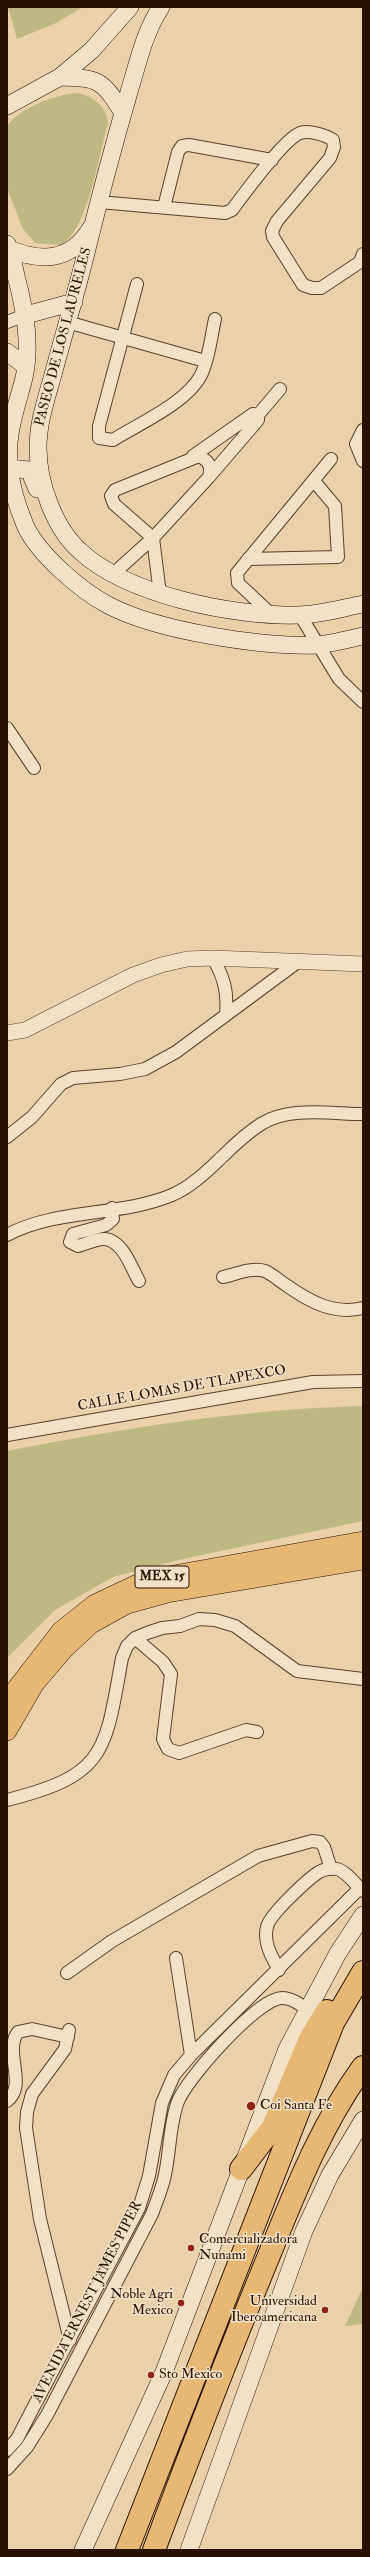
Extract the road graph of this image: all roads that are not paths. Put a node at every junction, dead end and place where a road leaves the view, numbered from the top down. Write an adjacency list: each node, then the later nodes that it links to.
1 (130, 7): 3 (main road)
2 (162, 7): 5 (main road, PASEO DE LOS LAURELES)
3 (60, 77): 4 (main road); 5 (main road)
4 (7, 106)
5 (123, 113): 7 (main road, PASEO DE LOS LAURELES)
6 (272, 160): 8 (street); 8 (street); 11 (street)
7 (99, 202): 8 (street); 9 (main road, PASEO DE LOS LAURELES)
8 (164, 207)
9 (93, 224): 10 (main road); 13 (main road, PASEO DE LOS LAURELES)
10 (8, 250): 14 (main road, PASEO DE LOS LAURELES)
11 (363, 254)
12 (137, 284): 18 (street)
13 (74, 302): 14 (main road); 17 (main road, PASEO DE LOS LAURELES)
14 (26, 315): 16 (street); 21 (main road, PASEO DE LOS LAURELES)
15 (215, 319): 20 (street)
16 (7, 322)
17 (67, 322): 18 (street); 24 (main road, PASEO DE LOS LAURELES)
18 (122, 337): 20 (street); 20 (street)
19 (7, 352): 21 (main road)
20 (205, 361)
21 (25, 366): 23 (main road, PASEO DE LOS LAURELES)
22 (280, 389): 25 (street)
23 (18, 394): 24 (main road); 26 (main road, PASEO DE LOS LAURELES)
24 (44, 403): 27 (main road, PASEO DE LOS LAURELES)
25 (258, 415): 29 (street); 33 (street)
26 (11, 421): 27 (main road); 32 (main road, PASEO DE LOS LAURELES)
27 (40, 422): 36 (main road, PASEO DE LOS LAURELES)
28 (363, 430): 31 (street)
29 (193, 456): 33 (street); 35 (street)
30 (331, 459): 34 (street)
31 (363, 461)
32 (10, 468): 36 (main road); 44 (main road, PASEO DE LOS LAURELES)
33 (209, 477): 35 (street)
34 (314, 481): 37 (street); 37 (street)
35 (153, 538): 38 (street); 39 (street)
36 (68, 539): 38 (main road, PASEO DE LOS LAURELES)
37 (248, 559): 41 (street)
38 (113, 574): 39 (main road, PASEO DE LOS LAURELES)
39 (160, 594): 41 (main road, PASEO DE LOS LAURELES)
40 (363, 604): 42 (main road, PASEO DE LOS LAURELES)
41 (271, 614): 42 (main road, PASEO DE LOS LAURELES)
42 (300, 615): 44 (street)
43 (363, 636): 44 (main road, PASEO DE LOS LAURELES)
44 (318, 645): 45 (street)
45 (363, 702)
46 (7, 728): 47 (street)
47 (34, 768)
48 (213, 958): 49 (street); 51 (street); 52 (street)
49 (299, 962): 50 (street); 51 (street)
50 (363, 964)
51 (226, 1014): 54 (street)
52 (7, 1033)
53 (363, 1114): 55 (street)
54 (7, 1137)
55 (112, 1208): 56 (street); 58 (street)
56 (7, 1236)
57 (222, 1277): 59 (street)
58 (139, 1281)
59 (363, 1308)
60 (363, 1381): 61 (street, CALLE LOMAS DE TLAPEXCO)
61 (7, 1435)
62 (363, 1541): 66 (main road, MEX 15)
63 (363, 1560): 67 (main road, MEX 15)
64 (135, 1638): 65 (street); 68 (street); 69 (street)
65 (363, 1679)
66 (7, 1701)
67 (7, 1731)
68 (257, 1732)
69 (7, 1800)
70 (331, 1869): 71 (street); 75 (street); 77 (street)
71 (362, 1890): 75 (street, AVENIDA ERNEST JAMES PIPER)
72 (363, 1915): 78 (main road)
73 (176, 1958): 79 (street)
74 (363, 1958): 78 (highway)
75 (279, 1970): 79 (street, AVENIDA ERNEST JAMES PIPER)
76 (363, 1972): 88 (highway)
77 (67, 1973)
78 (316, 2016): 83 (highway); 86 (street, AVENIDA ERNEST JAMES PIPER)
79 (191, 2055): 84 (street, AVENIDA ERNEST JAMES PIPER)
80 (363, 2067): 89 (highway)
81 (7, 2102): 84 (street)
82 (363, 2120): 90 (main road)
83 (238, 2176): 87 (main road)
84 (70, 2340): 85 (street, AVENIDA ERNEST JAMES PIPER)
85 (7, 2450)
86 (7, 2469)
87 (83, 2550)
88 (127, 2550)
89 (154, 2550)
90 (190, 2550)

